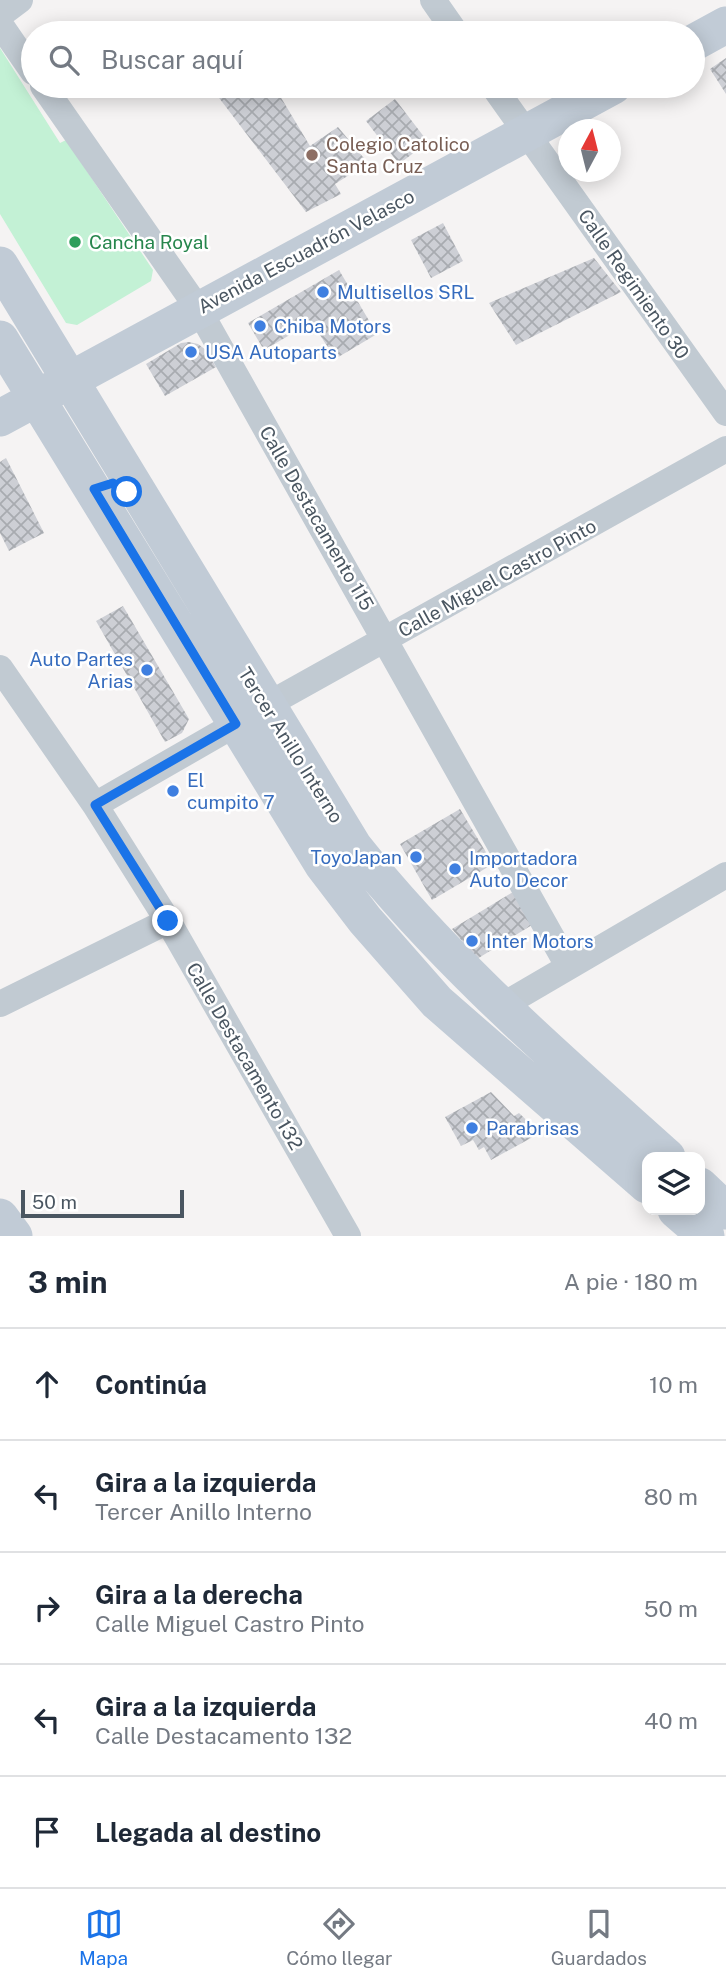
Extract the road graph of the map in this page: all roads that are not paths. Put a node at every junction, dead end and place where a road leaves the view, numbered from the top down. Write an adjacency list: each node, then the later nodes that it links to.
1 (20, 0): 3 (street)
2 (433, 0): 4 (street)
3 (0, 15)
4 (448, 21)
5 (0, 24): 8 (street)
6 (726, 25): 7 (main road)
7 (705, 36)
8 (21, 55)
9 (51, 98): 14 (street, Calle Destacamento 115)
10 (502, 98): 12 (street, Calle Regimiento 30)
11 (590, 98): 12 (main road, Avenida Escuadrón Velasco)
12 (526, 132): 14 (main road, Avenida Escuadrón Velasco); 18 (street, Calle Regimiento 30)
13 (5, 284): 16 (main road, Tercer Anillo Interno)
14 (199, 310): 16 (main road, Avenida Escuadrón Velasco); 23 (street, Calle Destacamento 115)
15 (0, 339): 17 (main road, Tercer Anillo Interno)
16 (68, 380): 17 (main road, Avenida Escuadrón Velasco); 22 (main road, Tercer Anillo Interno)
17 (35, 398): 19 (main road, Avenida Escuadrón Velasco); 21 (main road, Tercer Anillo Interno)
18 (726, 413)
19 (0, 418)
20 (726, 449): 23 (street, Calle Miguel Castro Pinto)
21 (94, 489): 22 (main road); 26 (main road, Tercer Anillo Interno)
22 (170, 547): 25 (main road, Tercer Anillo Interno)
23 (387, 640): 25 (street, Calle Miguel Castro Pinto); 30 (street, Calle Destacamento 115)
24 (0, 668): 27 (street, Calle Destacamento 132)
25 (267, 705): 33 (main road, Tercer Anillo Interno)
26 (236, 724): 27 (street); 31 (main road, Tercer Anillo Interno)
27 (95, 805): 29 (street, Calle Destacamento 132)
28 (726, 875): 30 (street)
29 (168, 921): 32 (street); 39 (street, Calle Destacamento 132)
30 (568, 966): 33 (street)
31 (437, 1002): 33 (main road); 35 (main road, Tercer Anillo Interno)
32 (0, 1003)
33 (500, 1007): 34 (main road, Tercer Anillo Interno)
34 (661, 1152)
35 (642, 1181)
36 (682, 1215): 40 (main road)
37 (0, 1217): 38 (main road)
38 (14, 1236)
39 (348, 1236)
40 (706, 1236)

